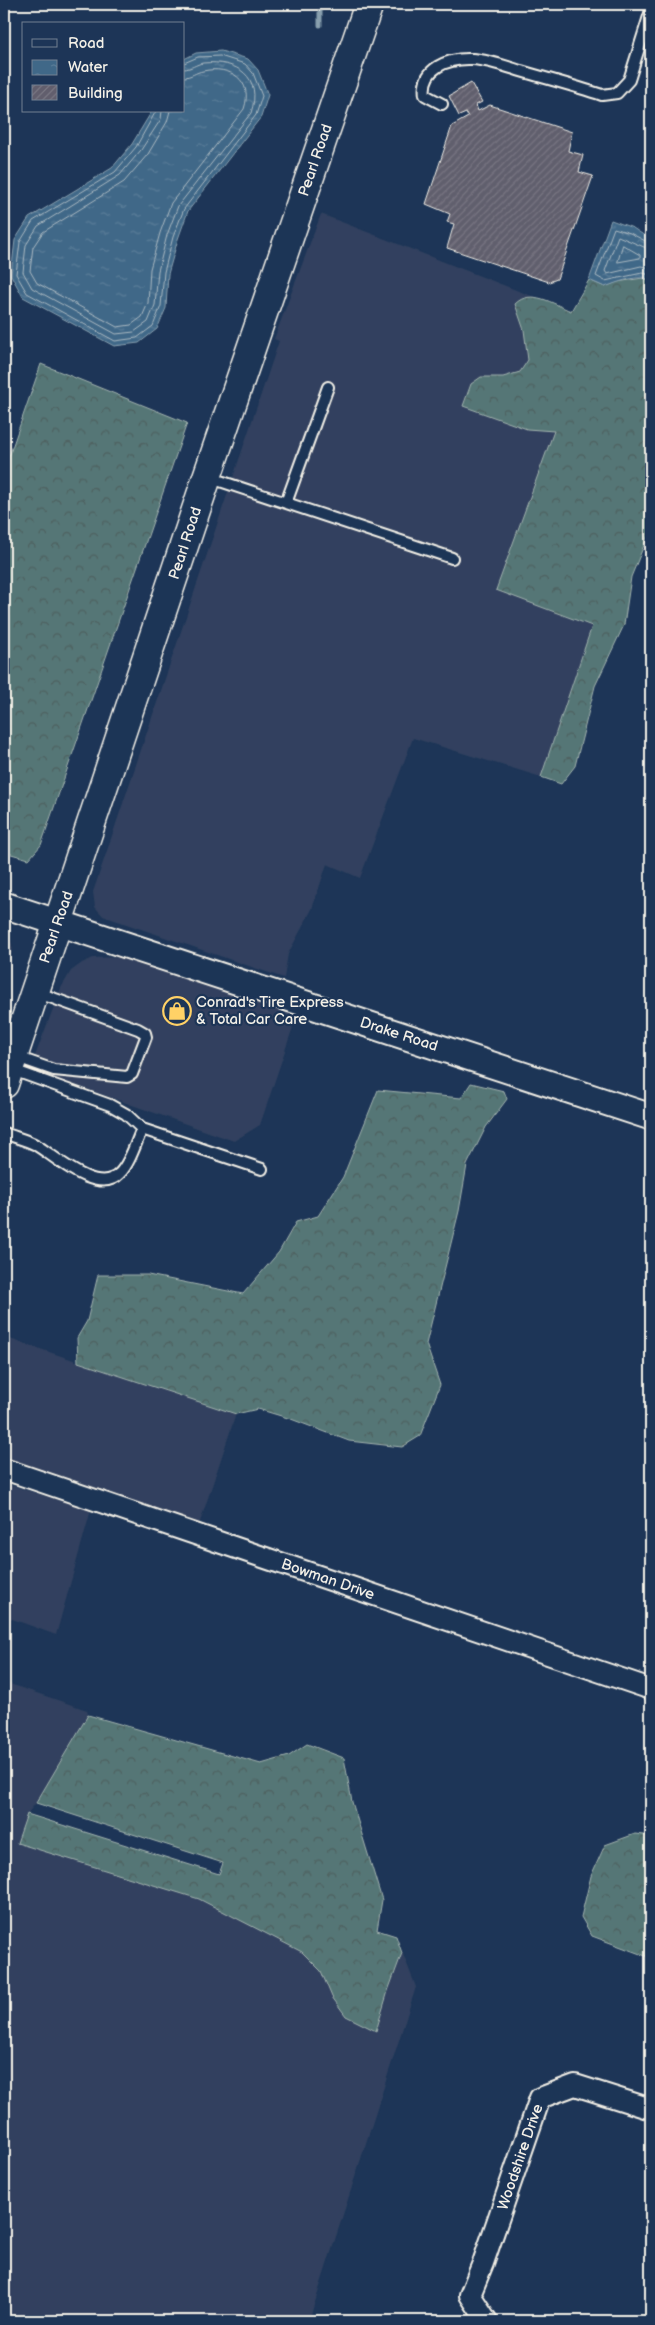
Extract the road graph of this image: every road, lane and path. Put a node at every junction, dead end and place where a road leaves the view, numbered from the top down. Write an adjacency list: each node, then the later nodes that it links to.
1 (369, 4): 5 (main road, Pearl Road)
2 (651, 10): 3 (lane)
3 (442, 104)
4 (328, 387): 6 (lane)
5 (207, 477): 6 (lane); 9 (main road, Pearl Road)
6 (286, 503): 7 (lane)
7 (452, 558)
8 (4, 904): 9 (street, Drake Road)
9 (57, 923): 10 (main road, Pearl Road); 12 (street, Drake Road)
10 (35, 991): 11 (main road, Pearl Road); 11 (lane)
11 (8, 1070): 13 (lane)
12 (651, 1117)
13 (142, 1128): 14 (lane); 15 (lane)
14 (4, 1134)
15 (262, 1168)
16 (4, 1469): 17 (street, Bowman Drive)
17 (651, 1690)
18 (651, 2108): 19 (street, Woodshire Drive)
19 (487, 2321)

